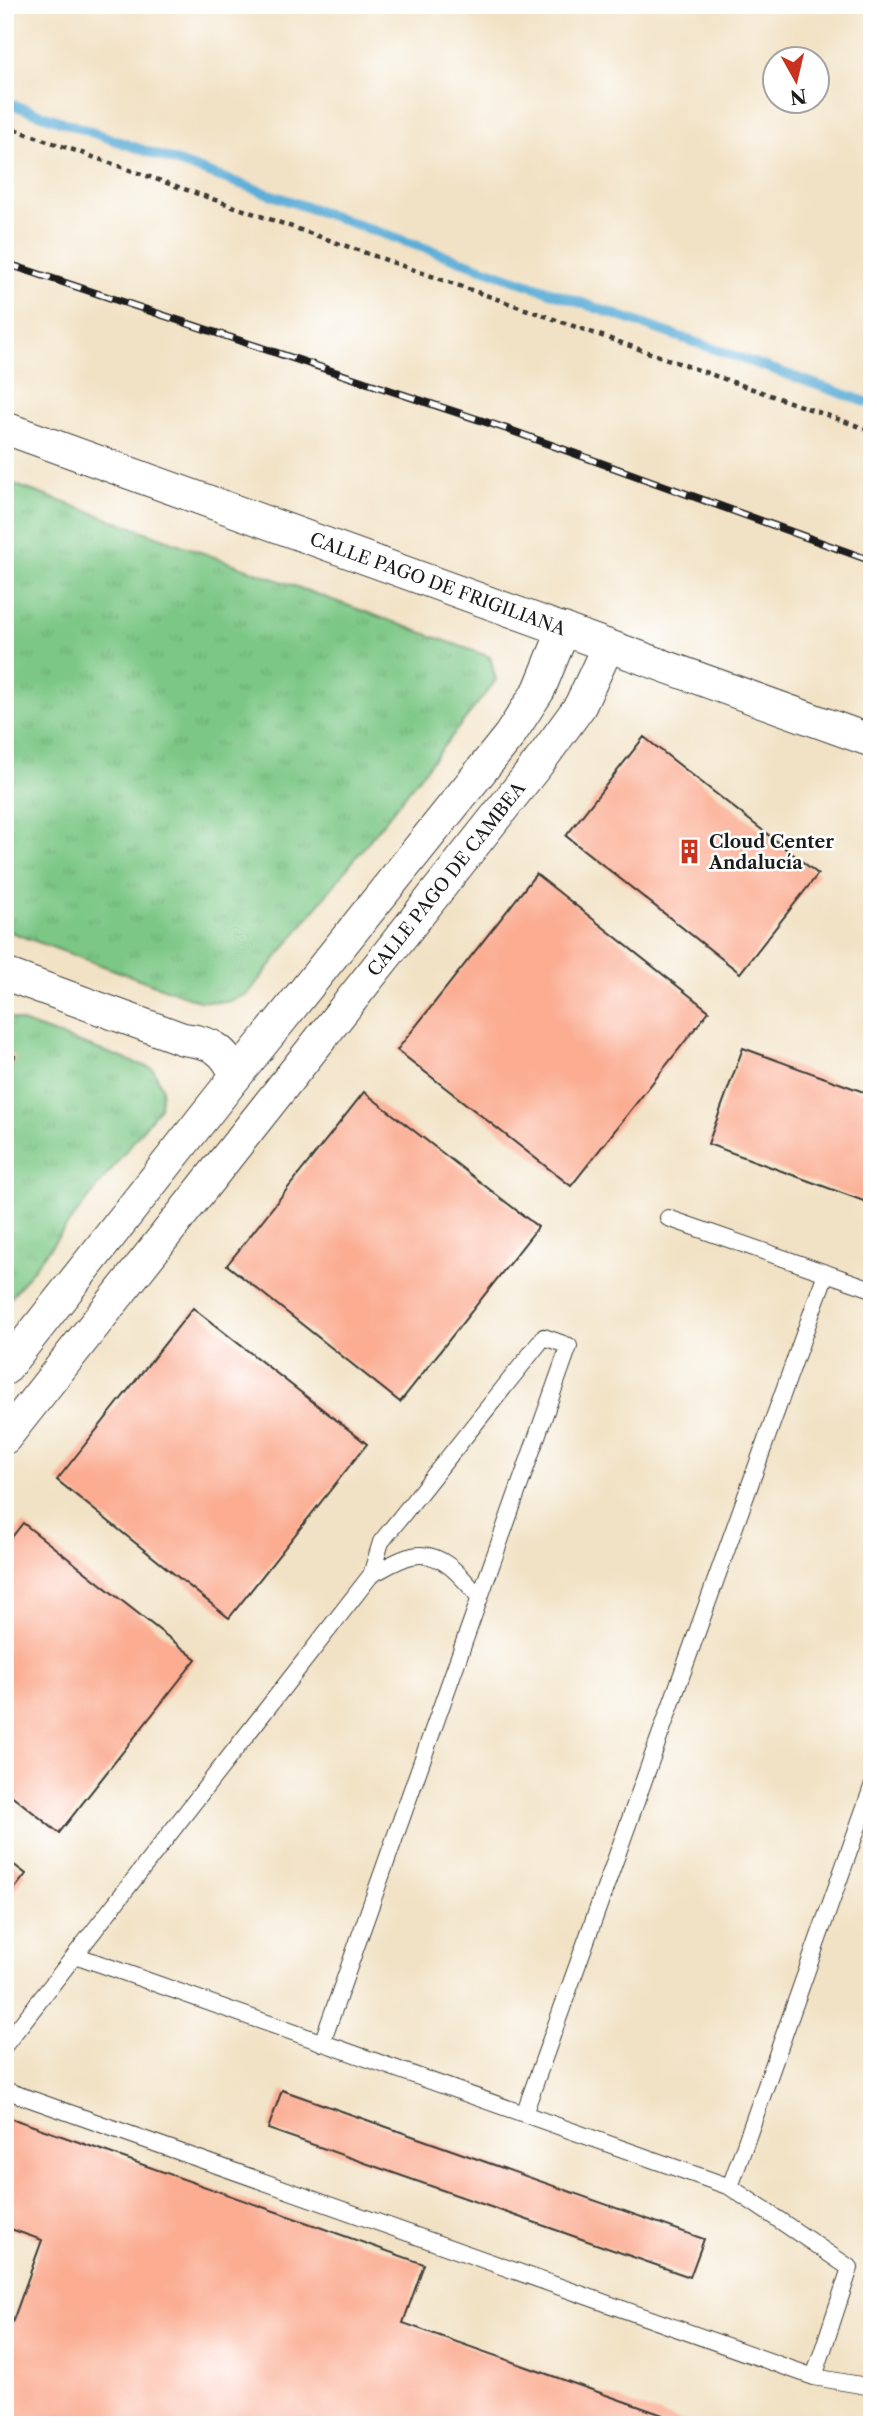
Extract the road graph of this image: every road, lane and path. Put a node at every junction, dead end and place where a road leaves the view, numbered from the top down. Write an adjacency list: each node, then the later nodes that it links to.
1 (5, 126): 3 (path)
2 (5, 428): 4 (street, CALLE PAGO DE FRIGILIANA)
3 (872, 431)
4 (564, 629): 5 (street, CALLE PAGO DE FRIGILIANA); 8 (street)
5 (608, 646): 6 (street, CALLE PAGO DE FRIGILIANA); 9 (street, CALLE PAGO DE CAMBEA)
6 (872, 741)
7 (5, 974): 8 (street)
8 (236, 1076): 9 (street); 13 (street)
9 (271, 1102): 14 (street, CALLE PAGO DE CAMBEA)
10 (668, 1219): 11 (lane)
11 (826, 1273): 12 (lane); 22 (lane)
12 (872, 1289)
13 (5, 1369)
14 (5, 1438)
15 (371, 1575): 16 (lane); 16 (lane); 18 (lane)
16 (480, 1598): 19 (lane)
17 (872, 1787): 23 (lane)
18 (75, 1955): 19 (lane); 20 (lane)
19 (322, 2043): 22 (lane)
20 (5, 2045)
21 (5, 2090): 24 (lane)
22 (524, 2114): 23 (lane)
23 (730, 2186): 24 (lane)
24 (814, 2377): 25 (lane)
25 (872, 2388)

